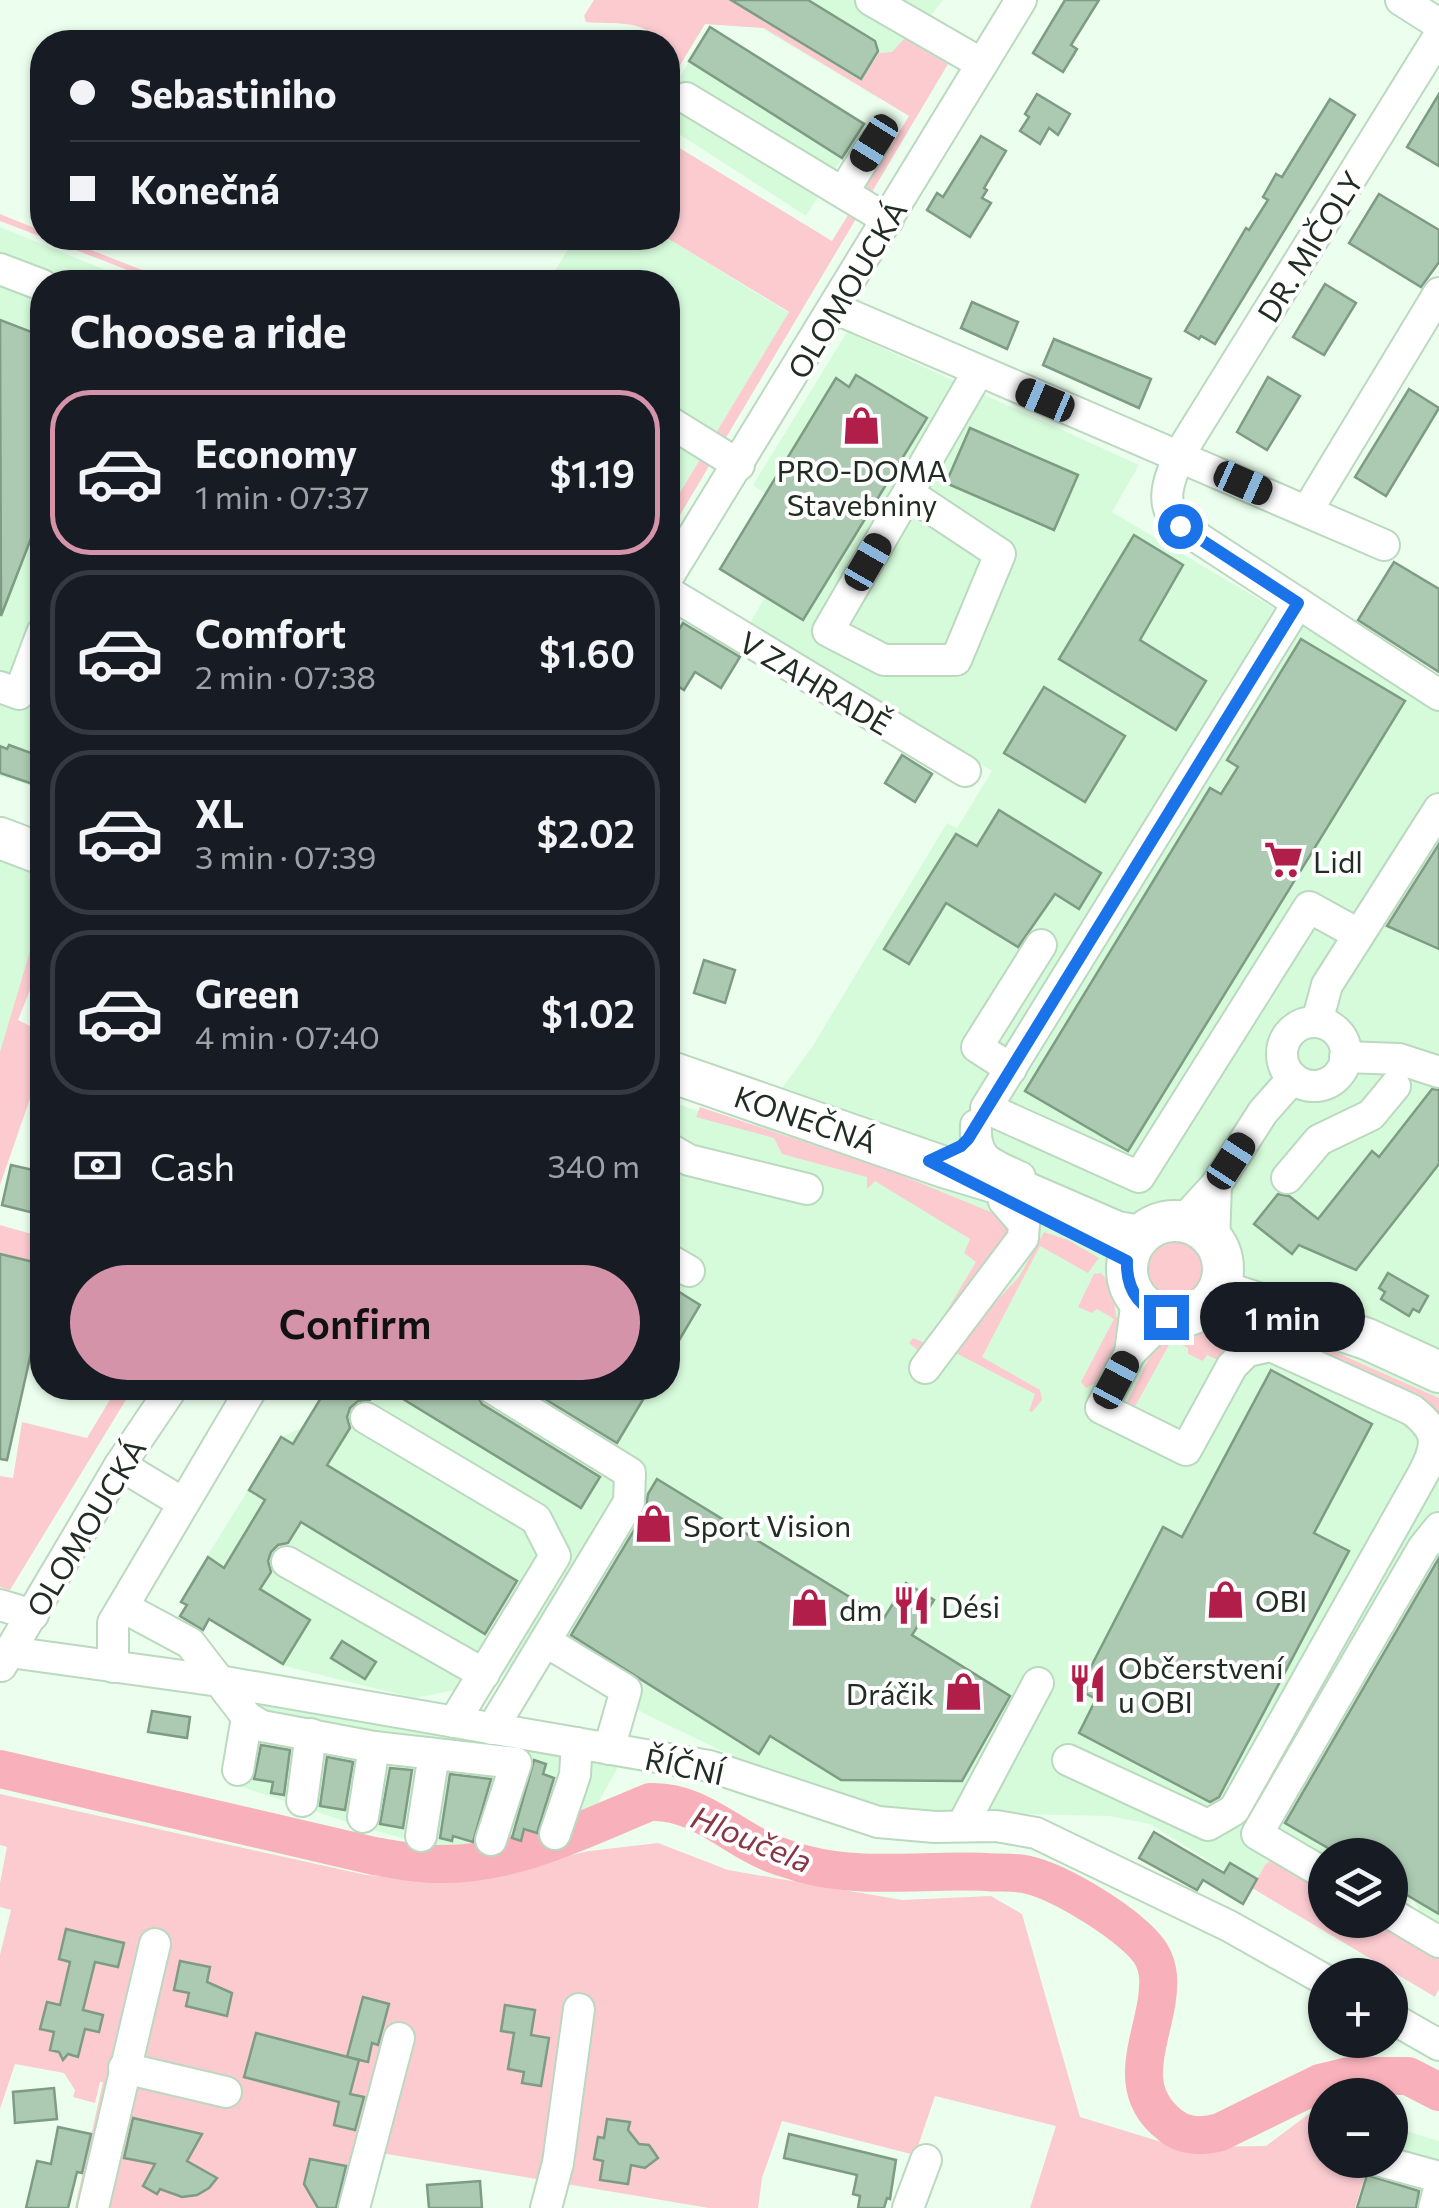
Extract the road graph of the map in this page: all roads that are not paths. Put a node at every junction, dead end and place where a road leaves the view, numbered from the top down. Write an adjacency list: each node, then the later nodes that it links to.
1 (871, 0): 6 (street)
2 (1021, 0): 6 (street, OLOMOUCKÁ)
3 (1400, 0): 4 (street)
4 (1439, 24)
5 (1439, 36): 17 (street, DR. MIČOLY)
6 (982, 64): 10 (street, OLOMOUCKÁ)
7 (686, 98): 9 (street)
8 (874, 143): 9 (street)
9 (843, 192): 10 (street)
10 (888, 220): 14 (street, OLOMOUCKÁ)
11 (0, 270): 12 (street)
12 (30, 281)
13 (1439, 293): 20 (street)
14 (834, 308): 15 (street); 18 (street, OLOMOUCKÁ)
15 (978, 372): 17 (street); 19 (street)
16 (680, 428): 18 (street)
17 (1179, 455): 20 (street); 24 (street, DR. MIČOLY)
18 (739, 465): 22 (street, OLOMOUCKÁ)
19 (908, 493): 19 (street)
20 (1307, 511): 21 (street)
21 (1384, 546)
22 (680, 558)
23 (680, 599): 28 (street, V ZAHRADĚ)
24 (1298, 603): 27 (street, DR. MIČOLY); 37 (street)
25 (30, 665): 26 (street)
26 (0, 687)
27 (1439, 695)
28 (965, 771)
29 (1439, 809): 32 (street)
30 (0, 838): 31 (main road)
31 (30, 849)
32 (1358, 934): 34 (street); 35 (street)
33 (1041, 946): 37 (street)
34 (1240, 1016): 36 (street); 43 (street)
35 (1317, 1022): 36 (street); 38 (street)
36 (1284, 1041): 41 (street)
37 (1010, 1069): 43 (street)
38 (1337, 1070): 39 (street); 41 (street); 44 (street)
39 (1439, 1072)
40 (680, 1076): 46 (main road, KONEČNÁ)
41 (1293, 1078): 51 (street)
42 (1395, 1086): 44 (street)
43 (981, 1116): 46 (street); 50 (street)
44 (1344, 1128): 47 (street)
45 (680, 1155): 48 (street)
46 (936, 1164): 49 (main road, KONEČNÁ); 50 (main road, KONEČNÁ)
47 (1287, 1178)
48 (806, 1188)
49 (1004, 1201): 52 (main road, KONEČNÁ); 53 (street)
50 (1064, 1208): 52 (main road, KONEČNÁ)
51 (1208, 1256): 52 (main road); 52 (main road); 54 (main road)
52 (1143, 1278): 80 (street)
53 (925, 1368)
54 (1439, 1372)
55 (164, 1400): 59 (street, OLOMOUCKÁ)
56 (245, 1400): 60 (street)
57 (511, 1400): 66 (street)
58 (366, 1418): 69 (street)
59 (120, 1465): 60 (street); 65 (street, OLOMOUCKÁ)
60 (183, 1503): 64 (street)
61 (1439, 1528): 88 (street)
62 (287, 1562): 69 (street)
63 (0, 1605): 65 (street)
64 (123, 1606): 68 (street); 70 (street)
65 (32, 1615): 67 (street, OLOMOUCKÁ)
66 (545, 1642): 74 (street); 78 (street)
67 (5, 1660): 68 (street, ŘÍČNÍ)
68 (114, 1666): 70 (street, ŘÍČNÍ)
69 (484, 1674): 73 (street)
70 (218, 1681): 72 (street); 73 (street, ŘÍČNÍ)
71 (1038, 1683): 84 (street)
72 (246, 1716): 75 (street); 81 (street)
73 (454, 1722): 74 (street, ŘÍČNÍ)
74 (492, 1729): 76 (street, ŘÍČNÍ)
75 (311, 1734): 77 (street); 82 (street)
76 (576, 1744): 78 (street, ŘÍČNÍ); 85 (street)
77 (374, 1747): 79 (street); 83 (street)
78 (609, 1749): 84 (street, ŘÍČNÍ)
79 (434, 1754): 86 (street); 87 (street)
80 (1068, 1760)
81 (238, 1770)
82 (302, 1800)
83 (363, 1817)
84 (962, 1826): 92 (street, ŘÍČNÍ)
85 (555, 1834)
86 (421, 1836)
87 (491, 1840)
88 (1308, 1864)
89 (1408, 1924): 90 (street)
90 (1439, 1942)
91 (155, 1944): 97 (street)
92 (1308, 1970)
93 (579, 2009): 105 (street)
94 (1408, 2024): 95 (street)
95 (1434, 2032)
96 (400, 2038): 104 (street)
97 (124, 2068): 98 (street); 103 (street)
98 (226, 2092)
99 (926, 2160): 106 (street)
100 (1408, 2169): 101 (street)
101 (1439, 2177)
102 (1439, 2189): 107 (street)
103 (99, 2207)
104 (354, 2208)
105 (546, 2208)
106 (908, 2208)
107 (1434, 2208)

